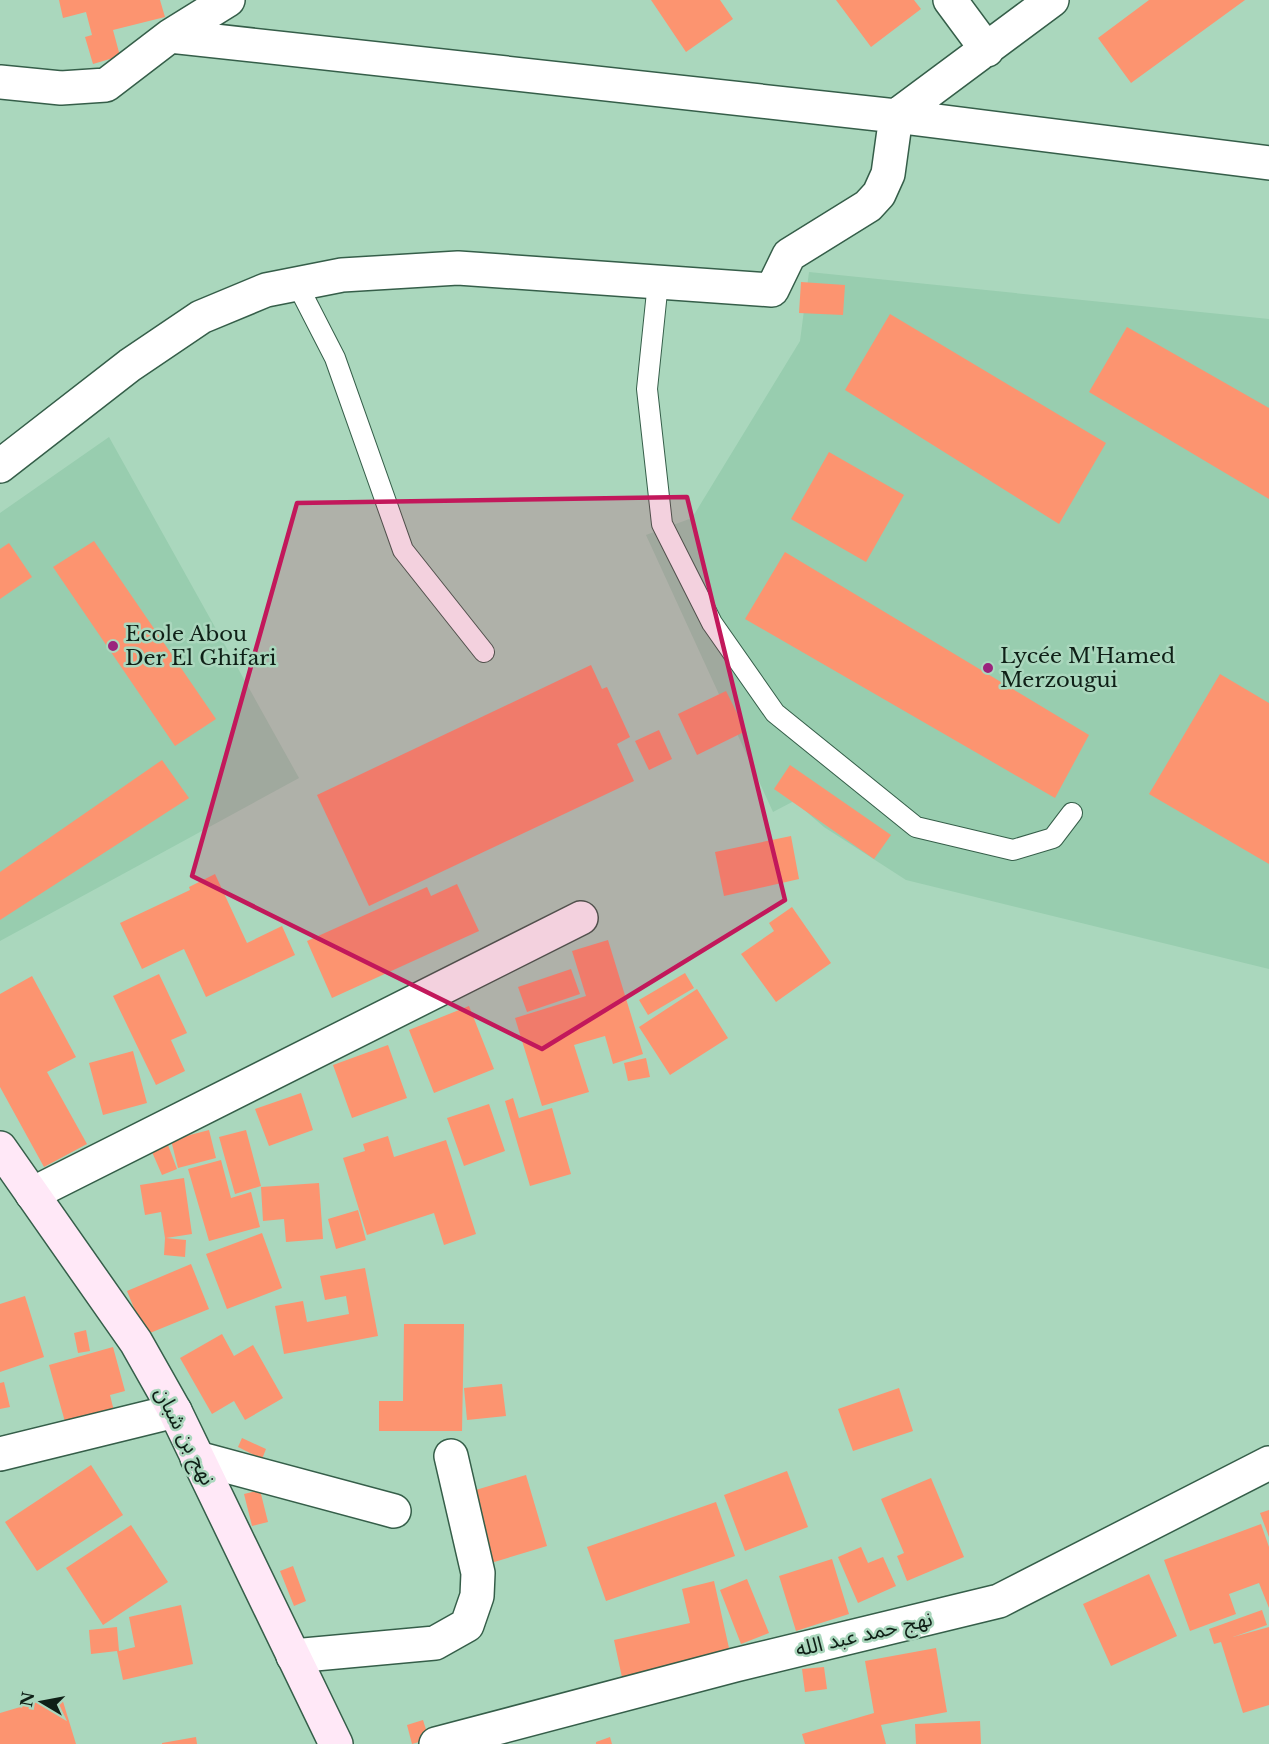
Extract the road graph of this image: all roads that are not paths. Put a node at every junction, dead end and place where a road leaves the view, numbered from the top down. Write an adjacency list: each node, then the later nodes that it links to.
1 (950, 0): 4 (street)
2 (1052, 0): 4 (street)
3 (209, 14): 5 (street); 6 (street)
4 (987, 50): 6 (street)
5 (0, 82)
6 (896, 116): 7 (street); 8 (street)
7 (1269, 163)
8 (658, 282): 9 (street); 12 (lane)
9 (297, 284): 10 (street); 11 (lane)
10 (0, 466)
11 (484, 652)
12 (1072, 813)
13 (581, 918): 15 (street)
14 (0, 1148): 15 (street, نهج بن شبان)
15 (32, 1194): 16 (street, نهج بن شبان)
16 (175, 1411): 17 (street); 19 (street, نهج بن شبان)
17 (0, 1454)
18 (451, 1456): 22 (street)
19 (197, 1458): 21 (street); 22 (street, نهج بن شبان)
20 (1269, 1463): 24 (street, نهج حمد عبد الله)
21 (394, 1511)
22 (293, 1656): 23 (street, نهج بن شبان)
23 (336, 1744)
24 (436, 1744)

